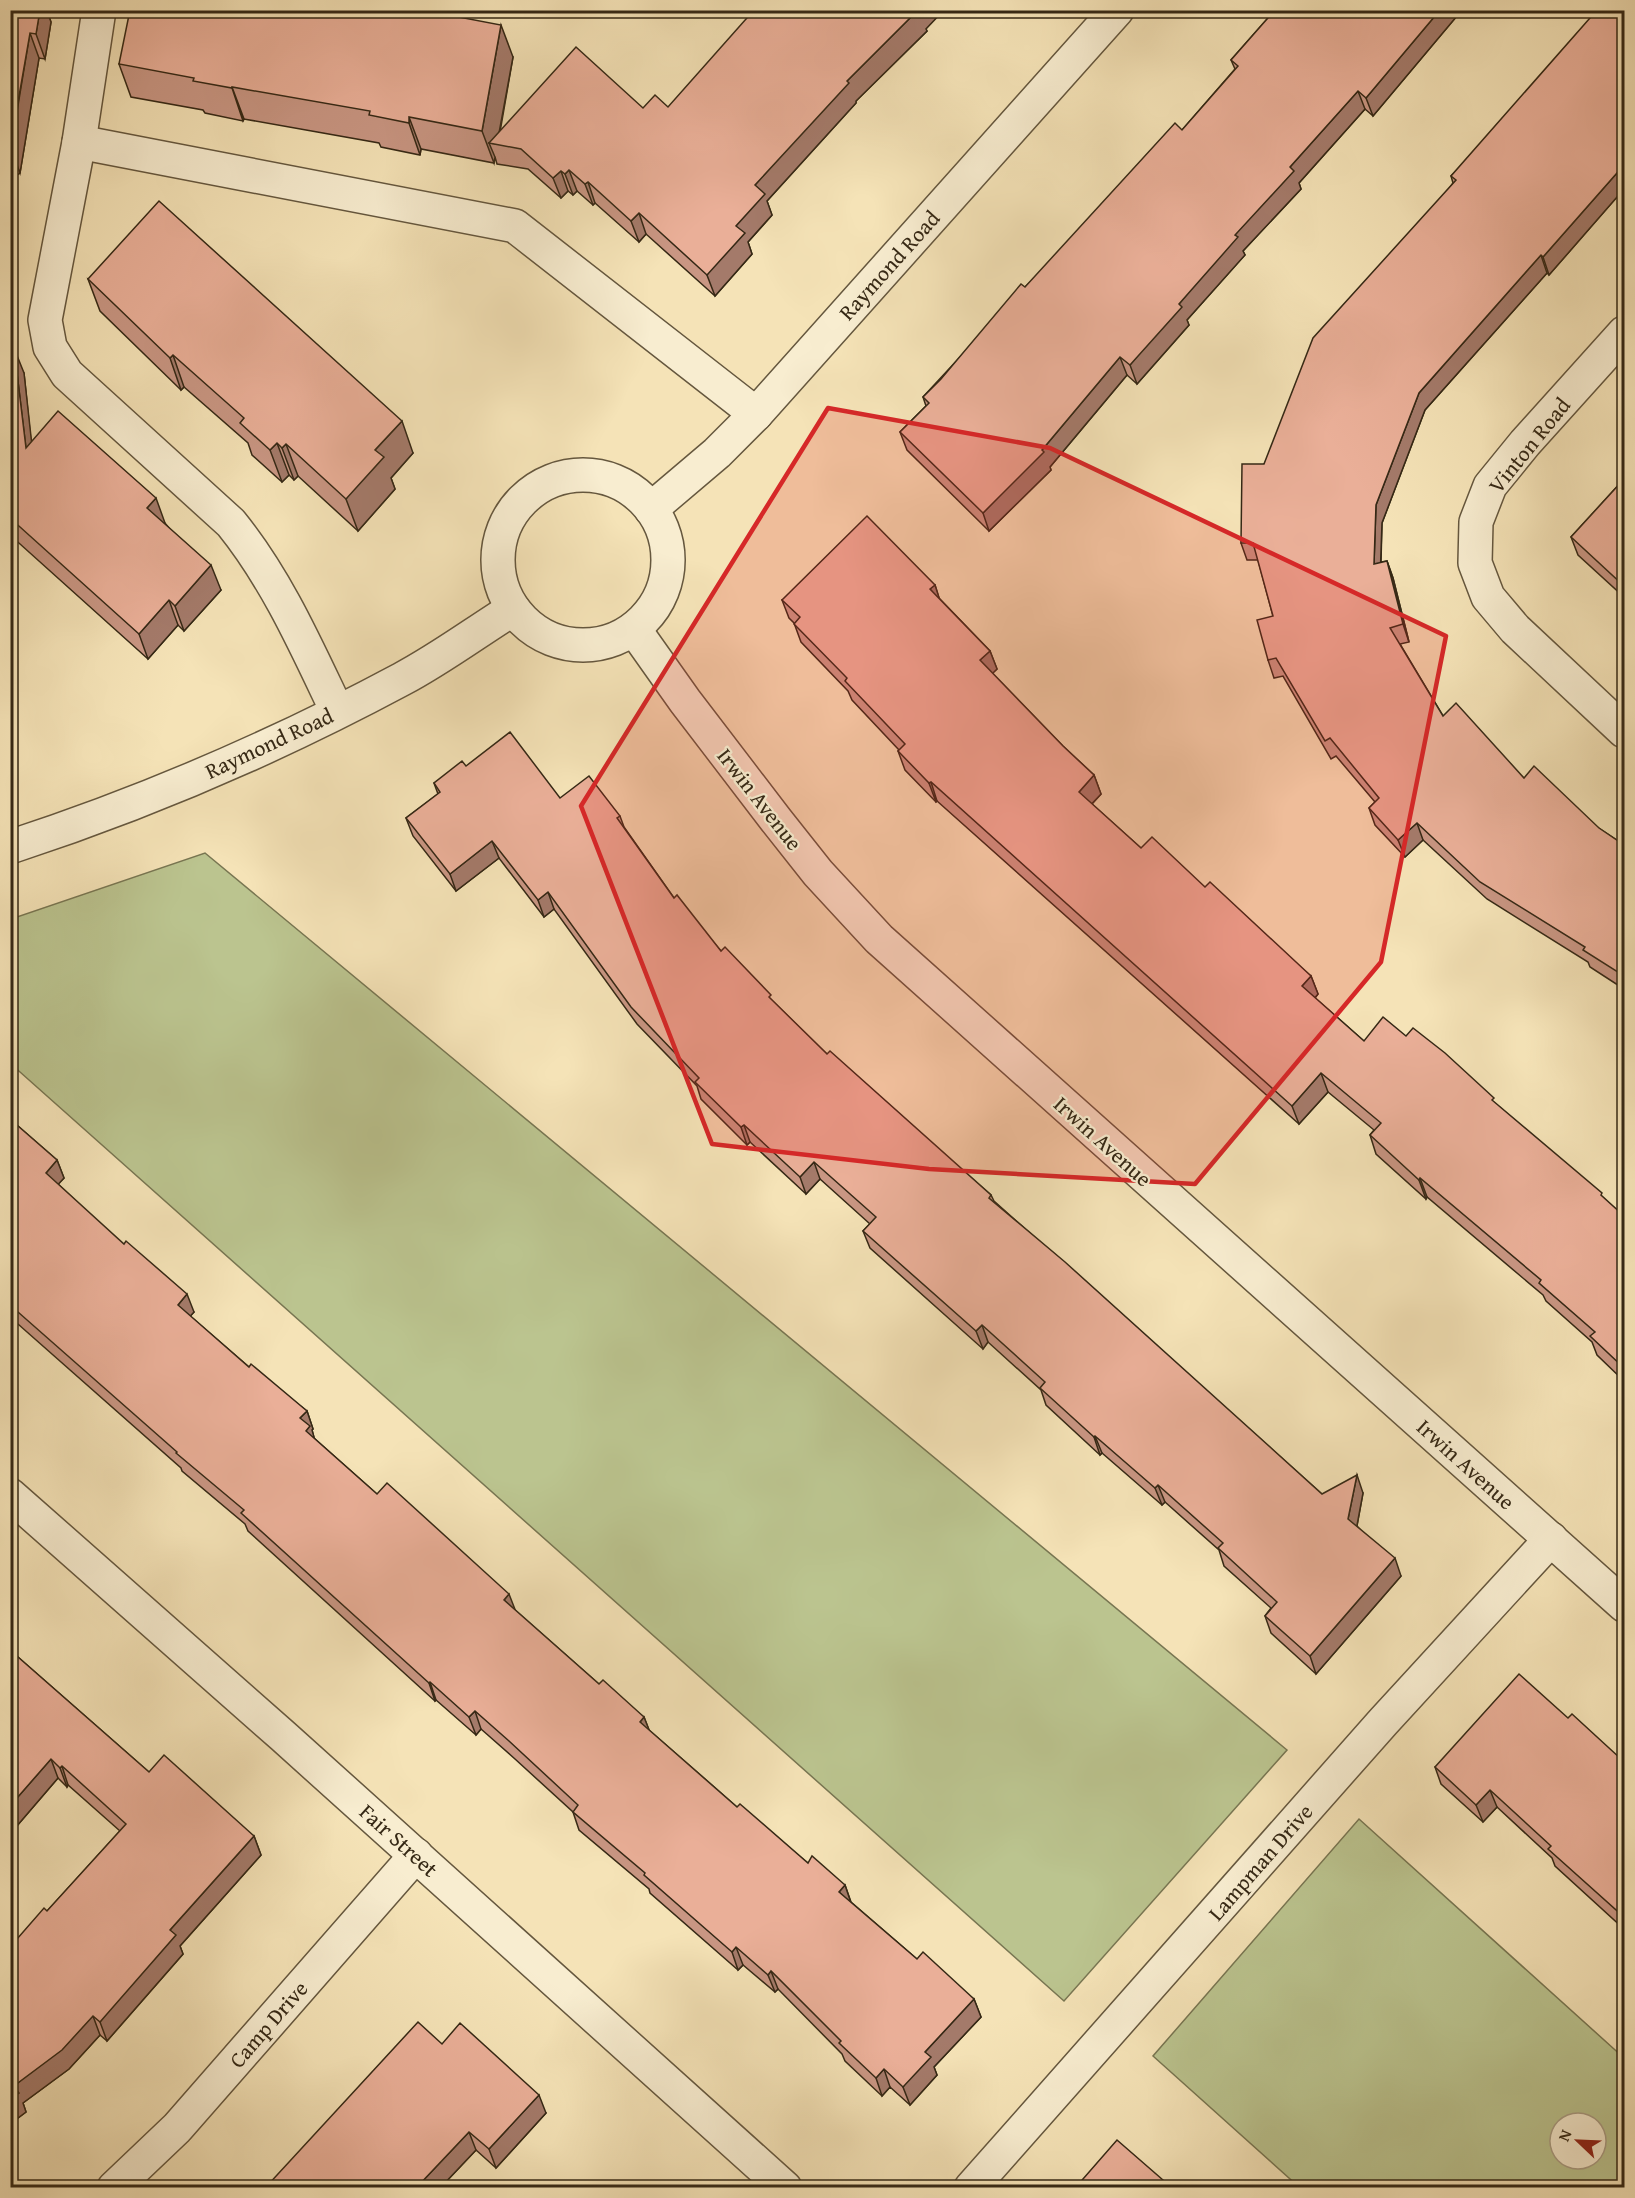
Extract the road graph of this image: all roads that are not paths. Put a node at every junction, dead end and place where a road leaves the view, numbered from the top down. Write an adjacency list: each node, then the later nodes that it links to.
1 (99, 10): 3 (street)
2 (1117, 10): 5 (street, Raymond Road)
3 (79, 142): 5 (street); 9 (street)
4 (1624, 333): 10 (street, Vinton Road)
5 (756, 414): 6 (street, Raymond Road)
6 (651, 509): 7 (street); 8 (street)
7 (513, 609): 8 (street); 9 (street, Raymond Road)
8 (634, 629): 13 (street, Irwin Avenue)
9 (337, 711): 11 (street, Raymond Road)
10 (1624, 731)
11 (10, 847)
12 (10, 1495): 15 (street, Fair Street)
13 (1551, 1539): 14 (street, Irwin Avenue); 18 (street, Lampman Drive)
14 (1624, 1605)
15 (416, 1855): 16 (street, Camp Drive); 17 (street, Fair Street)
16 (114, 2187)
17 (785, 2187)
18 (971, 2187)

